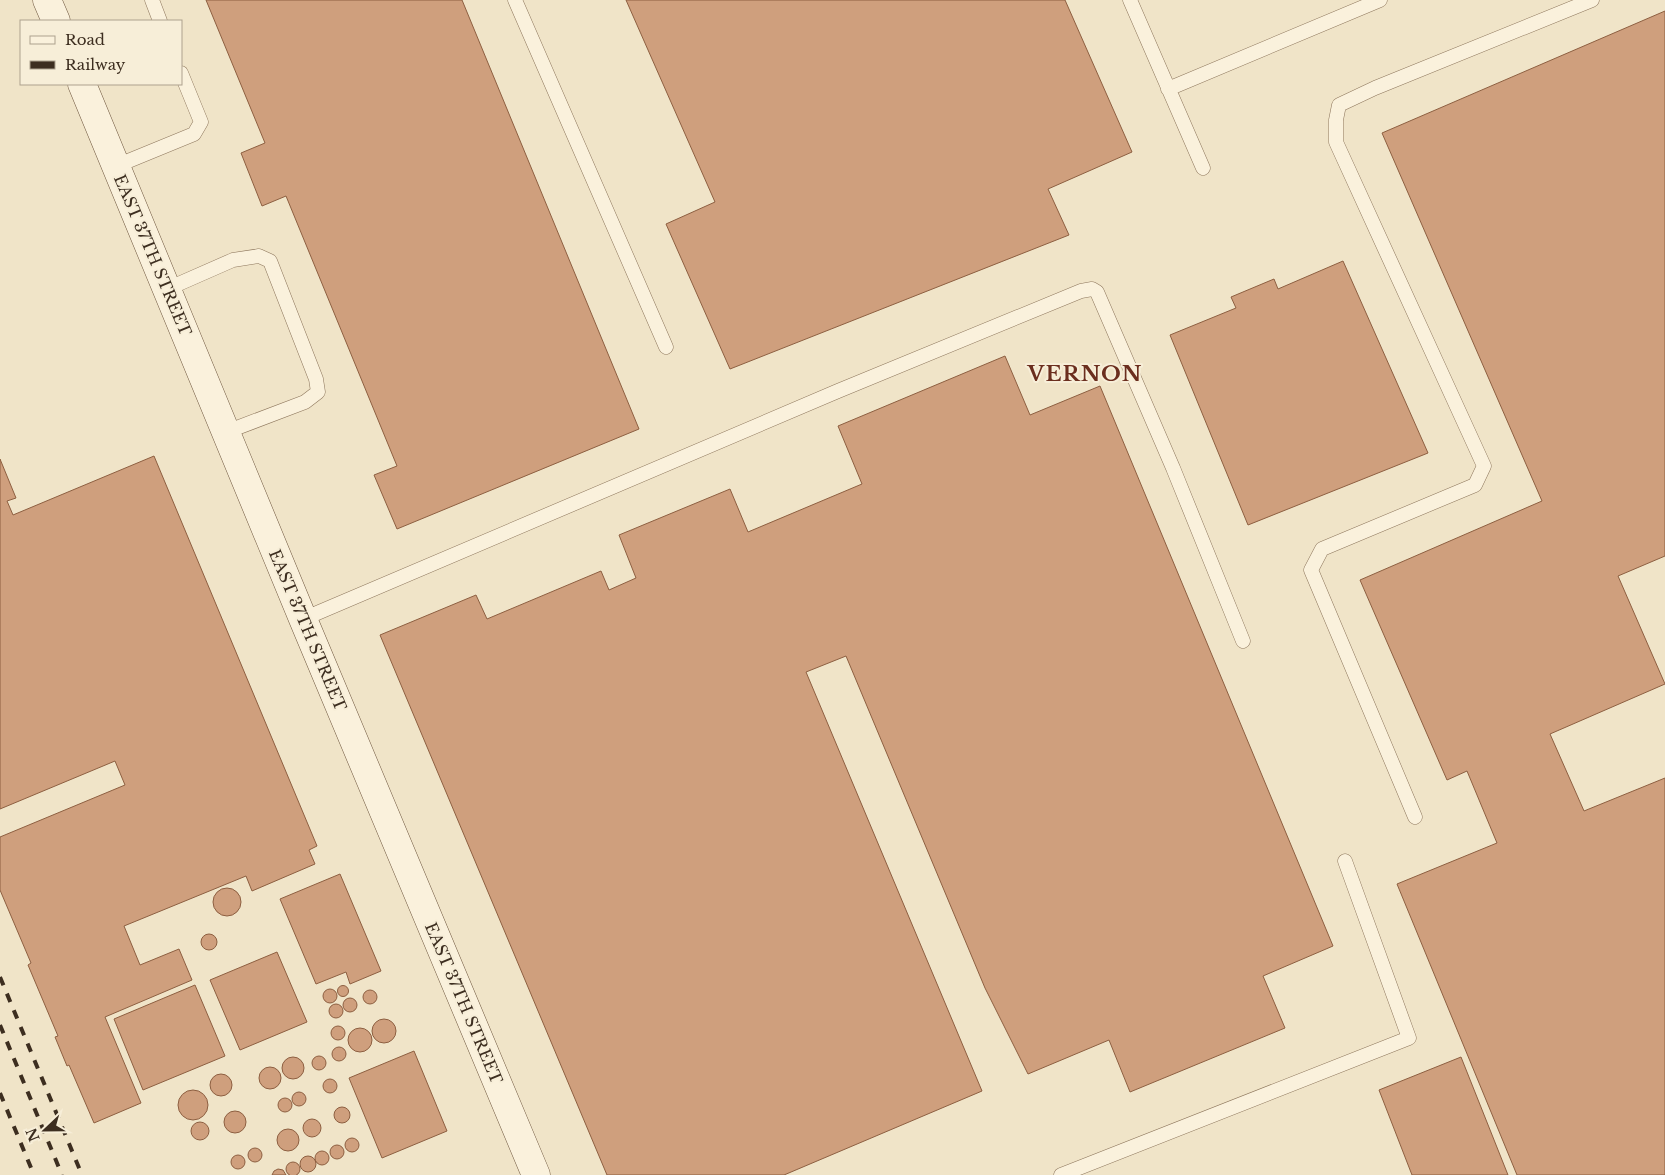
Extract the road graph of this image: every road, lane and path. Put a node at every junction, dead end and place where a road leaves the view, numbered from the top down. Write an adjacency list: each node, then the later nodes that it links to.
1 (48, 0): 7 (main road)
2 (152, 0): 8 (lane)
3 (515, 0): 15 (lane)
4 (1130, 0): 11 (lane)
5 (1380, 0): 11 (lane)
6 (1592, 0): 19 (lane)
7 (56, 20)
8 (160, 20)
9 (182, 75): 12 (lane)
10 (82, 85): 12 (main road, EAST 37TH STREET)
11 (1168, 89): 13 (lane)
12 (116, 166): 14 (main road, EAST 37TH STREET)
13 (1203, 168)
14 (167, 289): 16 (main road, EAST 37TH STREET); 16 (lane)
15 (666, 347)
16 (226, 432): 17 (main road, EAST 37TH STREET)
17 (303, 619): 18 (lane); 21 (main road, EAST 37TH STREET)
18 (1243, 641)
19 (1415, 817)
20 (1345, 861): 22 (lane)
21 (536, 1175)
22 (1060, 1175)

